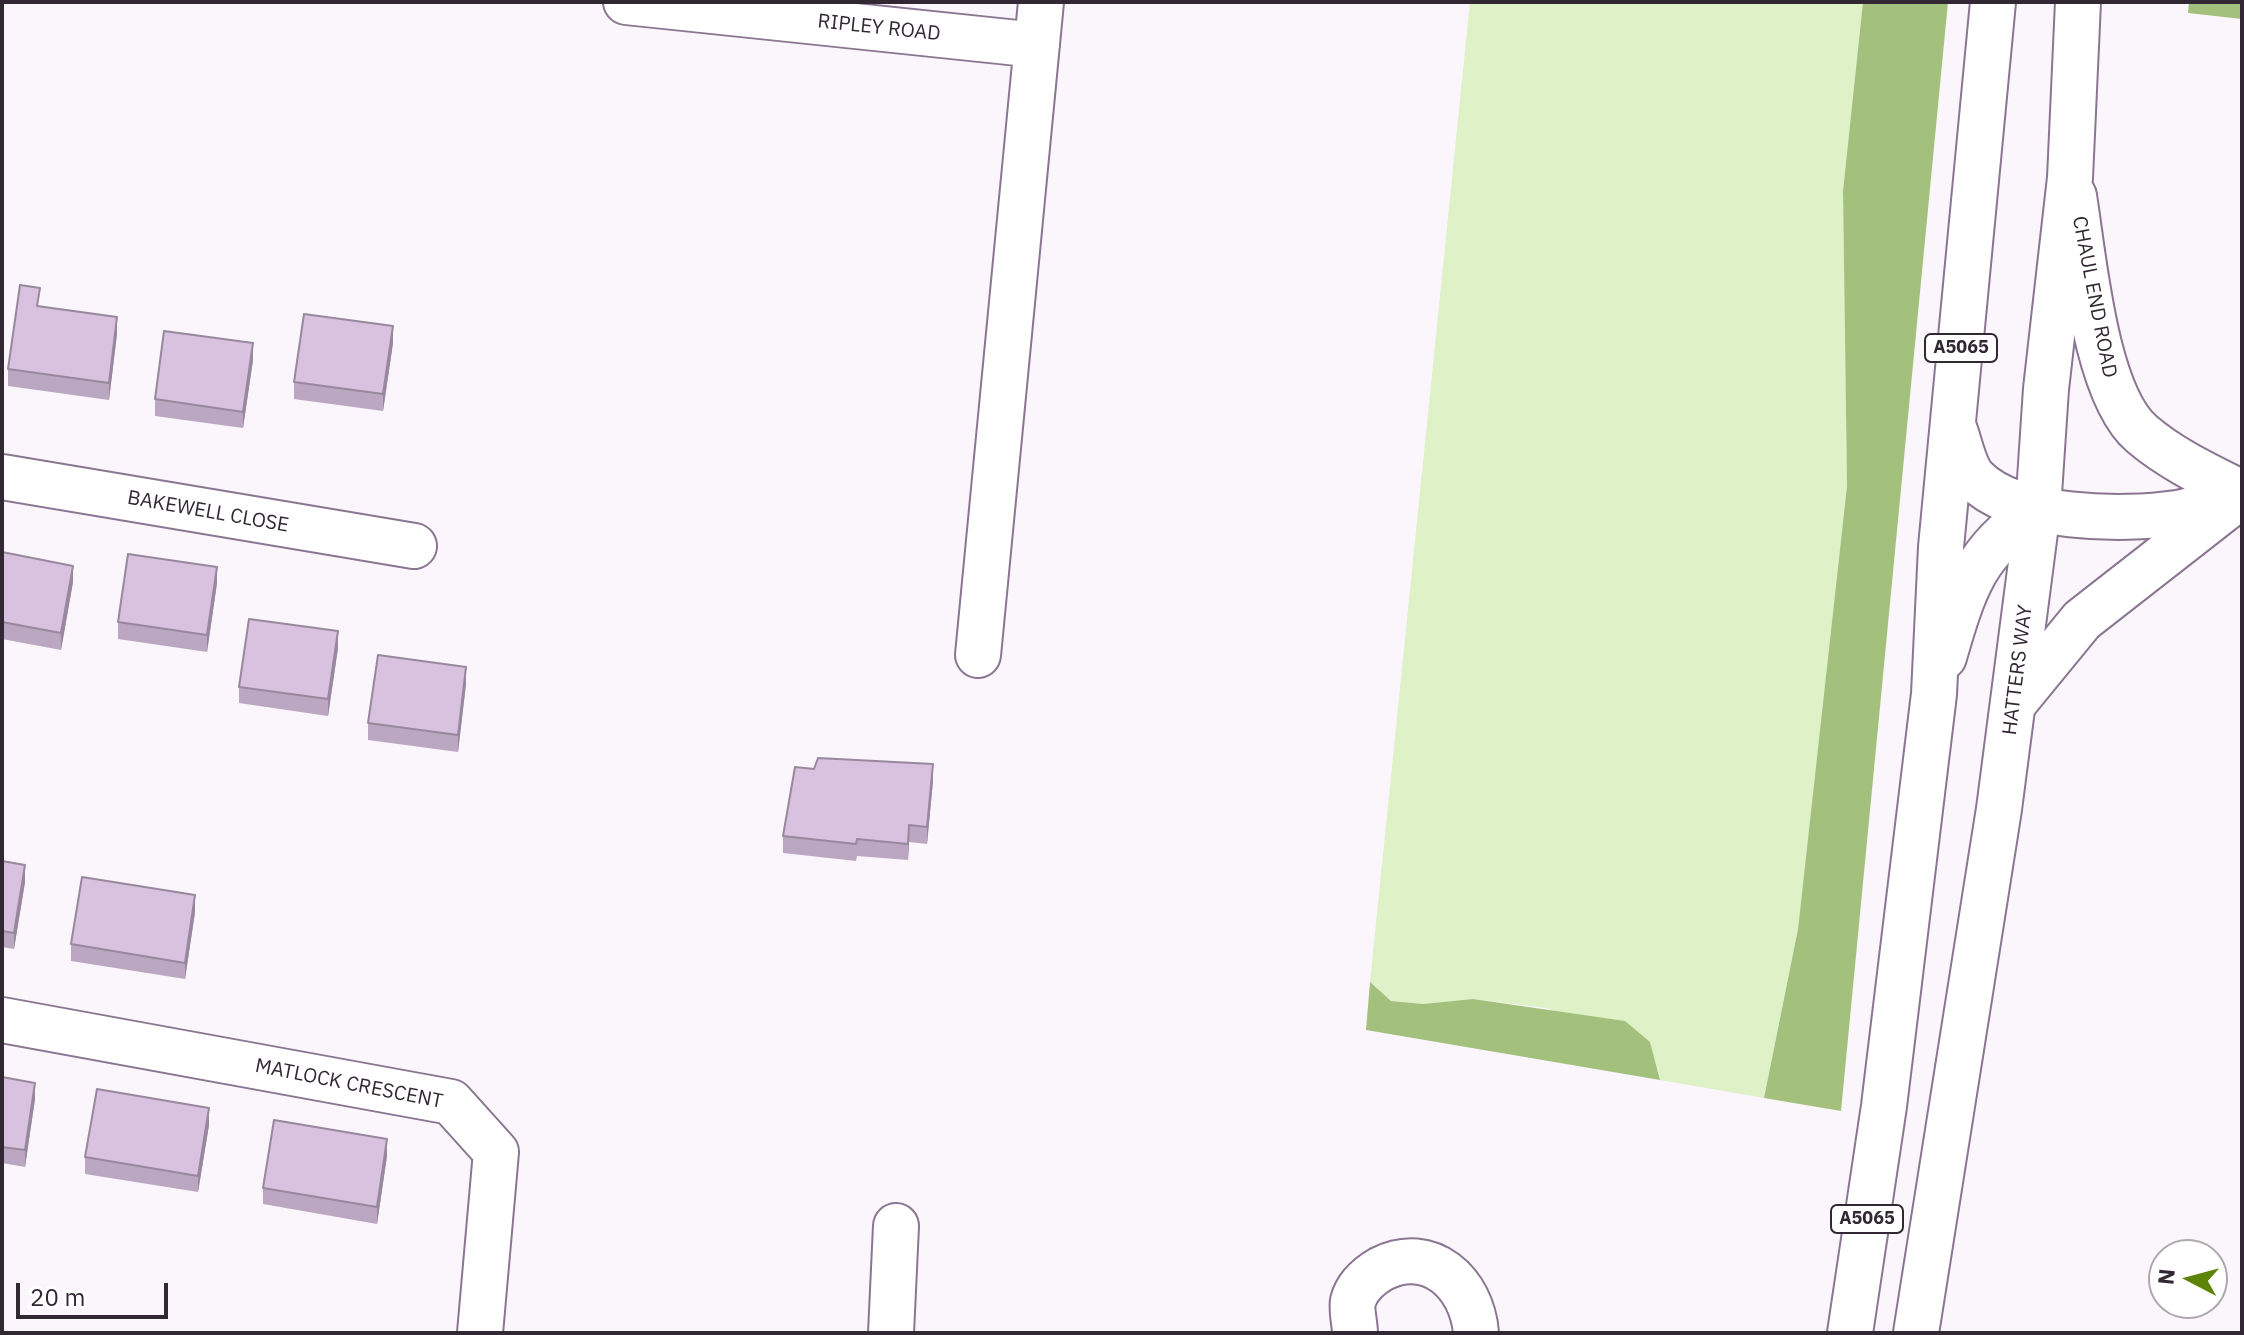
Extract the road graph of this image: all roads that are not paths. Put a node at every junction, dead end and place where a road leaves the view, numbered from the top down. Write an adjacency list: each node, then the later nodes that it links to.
1 (626, 2): 5 (street, RIPLEY ROAD)
2 (1041, 2): 5 (street)
3 (1993, 2): 7 (street, A5065)
4 (2078, 2): 6 (street, HATTERS WAY / A5065)
5 (1037, 45): 12 (street)
6 (2070, 178): 9 (street, CHAUL END ROAD); 10 (street, HATTERS WAY / A5065)
7 (1954, 428): 10 (street); 13 (street, A5065)
8 (2, 477): 11 (street, BAKEWELL CLOSE)
9 (2242, 494): 10 (street); 14 (street)
10 (2038, 509): 13 (street); 14 (street, HATTERS WAY / A5065)
11 (414, 546)
12 (978, 655)
13 (1934, 694): 21 (street, A5065)
14 (2014, 703): 22 (street, HATTERS WAY / A5065)
15 (2, 1020): 17 (street, MATLOCK CRESCENT)
16 (896, 1226): 18 (street)
17 (480, 1333)
18 (891, 1333)
19 (1355, 1333): 20 (street)
20 (1476, 1333)
21 (1850, 1333)
22 (1916, 1333)

